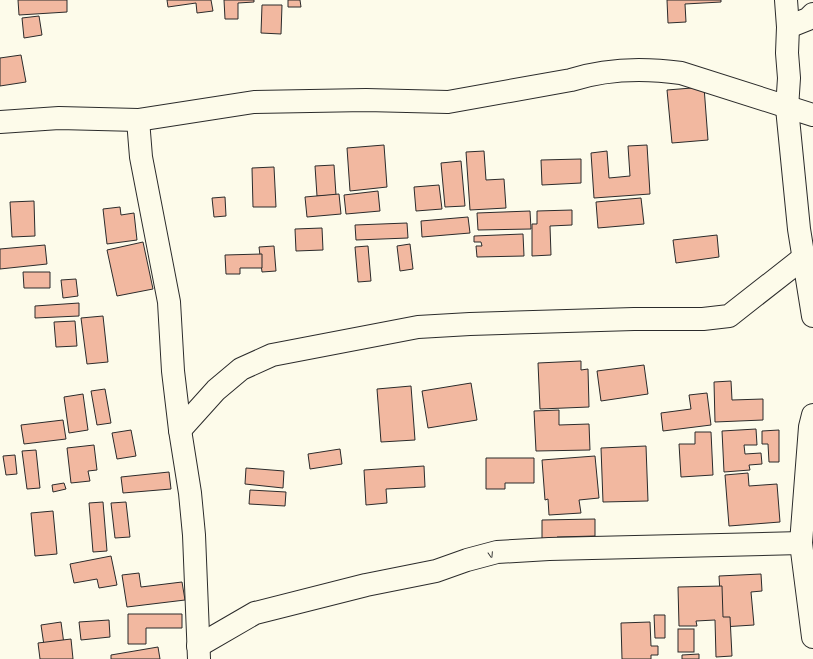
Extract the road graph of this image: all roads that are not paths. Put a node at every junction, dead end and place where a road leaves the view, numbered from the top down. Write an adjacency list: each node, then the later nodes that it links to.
1 (786, 0): 3 (street)
2 (813, 14): 3 (street)
3 (788, 27): 4 (street)
4 (787, 108): 5 (street); 6 (street); 8 (street)
5 (813, 115)
6 (138, 120): 7 (street); 11 (street)
7 (0, 122)
8 (804, 258): 9 (street); 11 (street)
9 (813, 316)
10 (813, 415): 12 (street)
11 (180, 430): 14 (street)
12 (801, 542): 13 (street); 14 (street, v)
13 (813, 637)
14 (198, 653)

